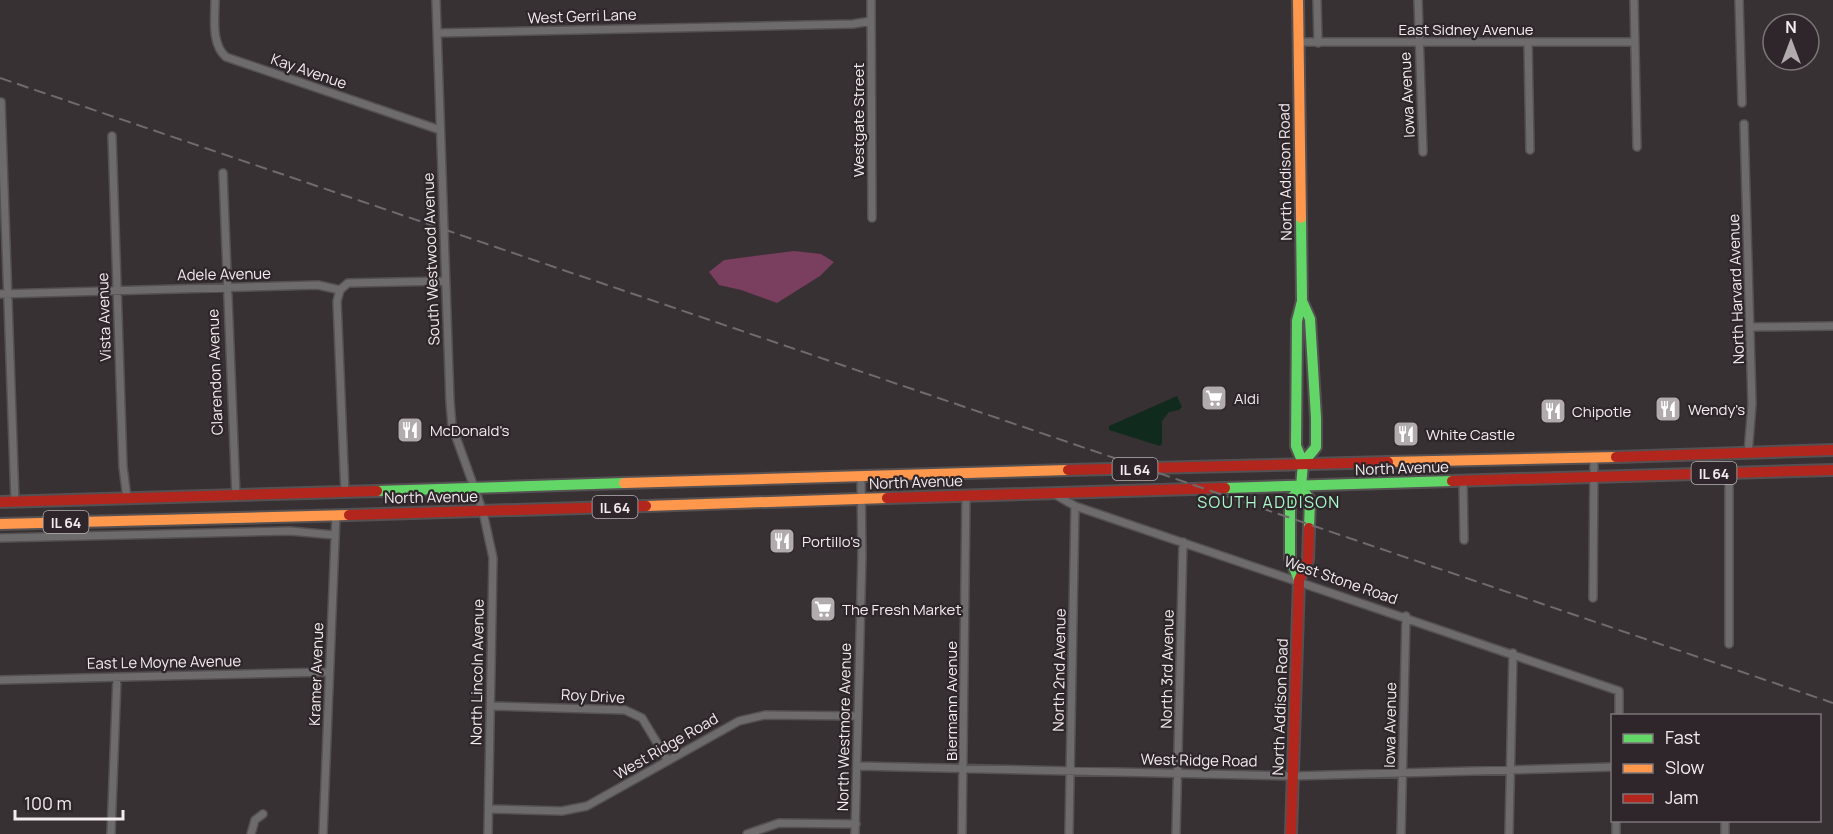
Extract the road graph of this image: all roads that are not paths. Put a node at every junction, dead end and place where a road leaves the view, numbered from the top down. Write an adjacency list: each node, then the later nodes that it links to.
1 (215, 0): 19 (street, Kay Avenue)
2 (436, 0): 10 (street, South Westwood Avenue)
3 (871, 0): 9 (street, Westgate Street)
4 (1298, 0): 12 (main road, North Addison Road)
5 (1317, 0): 13 (street)
6 (1418, 0): 11 (street, Iowa Avenue)
7 (1634, 0): 14 (street)
8 (1739, 0): 17 (street)
9 (871, 21): 10 (street, West Gerri Lane); 25 (street, Westgate Street)
10 (437, 33): 19 (street, South Westwood Avenue)
11 (1418, 41): 13 (street, East Sidney Avenue); 15 (street, East Sidney Avenue); 23 (street, Iowa Avenue)
12 (1298, 42): 13 (street, East Sidney Avenue); 31 (main road, North Addison Road)
13 (1318, 42)
14 (1634, 42): 15 (street, East Sidney Avenue); 21 (street)
15 (1528, 43): 22 (street)
16 (2, 102): 30 (street)
17 (1742, 103)
18 (1744, 123): 33 (street, North Harvard Avenue)
19 (440, 130): 26 (street, South Westwood Avenue)
20 (112, 136): 28 (street, Vista Avenue)
21 (1637, 147)
22 (1530, 150)
23 (1424, 152)
24 (223, 173): 27 (street, Clarendon Avenue)
25 (872, 218)
26 (446, 281): 29 (street, Adele Avenue); 43 (street, South Westwood Avenue)
27 (225, 287): 28 (street, Adele Avenue); 29 (street, Adele Avenue); 48 (street, Clarendon Avenue)
28 (116, 290): 30 (street, Adele Avenue); 49 (street, Vista Avenue)
29 (340, 290): 45 (street)
30 (3, 294): 51 (street)
31 (1302, 301): 37 (main road, North Addison Road); 37 (main road, North Addison Road)
32 (1833, 326): 33 (street)
33 (1751, 327): 35 (street, North Harvard Avenue)
34 (1833, 450): 35 (main road, North Avenue / IL 64)
35 (1748, 454): 36 (main road, North Avenue / IL 64)
36 (1594, 457): 37 (main road, North Avenue / IL 64); 41 (street)
37 (1303, 463): 40 (main road, North Avenue / IL 64); 44 (main road, North Addison Road)
38 (1833, 470): 39 (main road, North Avenue / IL 64)
39 (1729, 473): 41 (main road, North Avenue / IL 64); 64 (street)
40 (861, 477): 43 (main road, North Avenue / IL 64); 50 (street, North Westmore Avenue)
41 (1594, 478): 42 (main road, North Avenue / IL 64); 62 (street)
42 (1463, 481): 44 (main road, North Avenue / IL 64); 59 (street)
43 (475, 487): 45 (main road, North Avenue / IL 64); 54 (street, South Westwood Avenue)
44 (1301, 487): 46 (main road, North Avenue / IL 64); 61 (main road, North Addison Road); 61 (main road, North Addison Road)
45 (345, 493): 48 (main road, North Avenue / IL 64)
46 (1054, 495): 47 (main road, North Avenue / IL 64); 53 (street, West Stone Road)
47 (966, 496): 50 (main road, North Avenue / IL 64); 75 (street, Biermann Avenue)
48 (236, 497): 49 (main road, North Avenue / IL 64)
49 (127, 498): 51 (main road, North Avenue / IL 64)
50 (861, 499): 54 (main road, North Avenue / IL 64); 71 (street, North Westmore Avenue)
51 (15, 501): 52 (main road, North Avenue / IL 64)
52 (0, 502)
53 (1075, 506): 60 (street, West Stone Road); 77 (street, North 2nd Avenue)
54 (483, 512): 55 (main road, North Avenue / IL 64); 69 (street, North Lincoln Avenue)
55 (336, 514): 56 (main road, North Avenue / IL 64); 57 (street, Kramer Avenue)
56 (0, 524)
57 (334, 535): 58 (street); 66 (street, Kramer Avenue)
58 (0, 538)
59 (1464, 540)
60 (1183, 542): 61 (street, West Stone Road); 79 (street, North 3rd Avenue)
61 (1299, 580): 63 (street, West Stone Road); 80 (main road, North Addison Road)
62 (1593, 598)
63 (1406, 616): 65 (street, West Stone Road); 78 (street, Iowa Avenue)
64 (1729, 644)
65 (1513, 653): 70 (street, West Stone Road); 76 (street)
66 (329, 672): 67 (street, East Le Moyne Avenue); 86 (street, Kramer Avenue)
67 (117, 677): 68 (street, East Le Moyne Avenue); 84 (street)
68 (0, 680)
69 (491, 706): 72 (street, Roy Drive); 81 (street, North Lincoln Avenue)
70 (1619, 714)
71 (858, 716): 72 (street, West Ridge Road); 73 (street, North Westmore Avenue)
72 (668, 761): 81 (street, West Ridge Road)
73 (857, 766): 75 (street, West Ridge Road); 83 (street, North Westmore Avenue)
74 (1611, 767): 76 (street, West Ridge Road)
75 (964, 769): 77 (street, West Ridge Road); 90 (street, Biermann Avenue)
76 (1510, 769): 78 (street, West Ridge Road); 95 (street)
77 (1070, 771): 79 (street, West Ridge Road); 91 (street, North 2nd Avenue)
78 (1403, 772): 80 (street, West Ridge Road); 94 (street, Iowa Avenue)
79 (1178, 774): 80 (street, West Ridge Road); 92 (street, North 3rd Avenue)
80 (1292, 776): 93 (main road, North Addison Road)
81 (489, 809): 87 (street, North Lincoln Avenue)
82 (263, 813): 85 (street)
83 (856, 824): 88 (street); 89 (street, North Westmore Avenue)
84 (111, 834)
85 (251, 834)
86 (323, 834)
87 (488, 834)
88 (747, 834)
89 (855, 834)
90 (962, 834)
91 (1069, 834)
92 (1176, 834)
93 (1291, 834)
94 (1401, 834)
95 (1509, 834)

